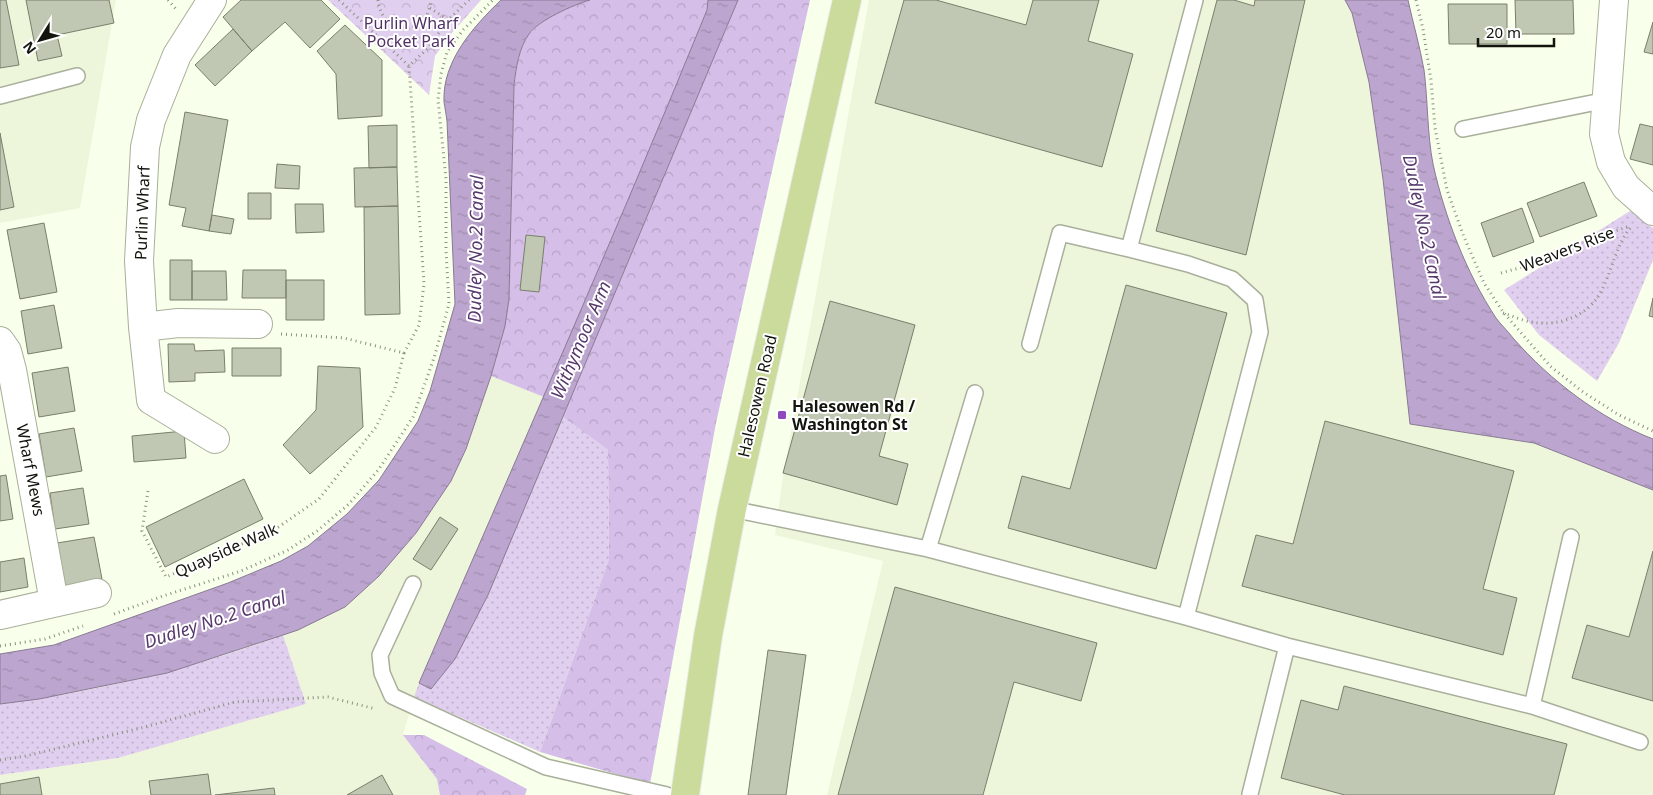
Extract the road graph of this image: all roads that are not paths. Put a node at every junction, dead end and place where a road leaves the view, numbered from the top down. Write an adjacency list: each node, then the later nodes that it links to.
1 (212, 0): 12 (street, Purlin Wharf)
2 (846, 0): 17 (main road, Halesowen Road)
3 (1195, 0): 10 (lane)
4 (1614, 0): 7 (street)
5 (77, 76): 6 (lane)
6 (0, 96)
7 (1607, 100): 8 (lane); 9 (street)
8 (1463, 129)
9 (1643, 218)
10 (1129, 249): 14 (lane); 24 (lane)
11 (258, 324): 12 (street)
12 (143, 327): 16 (street)
13 (0, 341): 21 (street, Wharf Mews)
14 (1030, 344)
15 (975, 393): 19 (lane)
16 (215, 439)
17 (732, 509): 19 (lane); 30 (main road, Halesowen Road)
18 (1571, 537): 26 (lane)
19 (928, 549): 24 (lane)
20 (413, 584): 29 (lane)
21 (54, 602): 22 (street); 23 (street)
22 (103, 604)
23 (0, 615)
24 (1186, 616): 25 (lane)
25 (1288, 646): 26 (lane); 28 (lane)
26 (1532, 706): 27 (lane)
27 (1640, 742)
28 (1250, 794)
29 (668, 795)
30 (686, 795)

